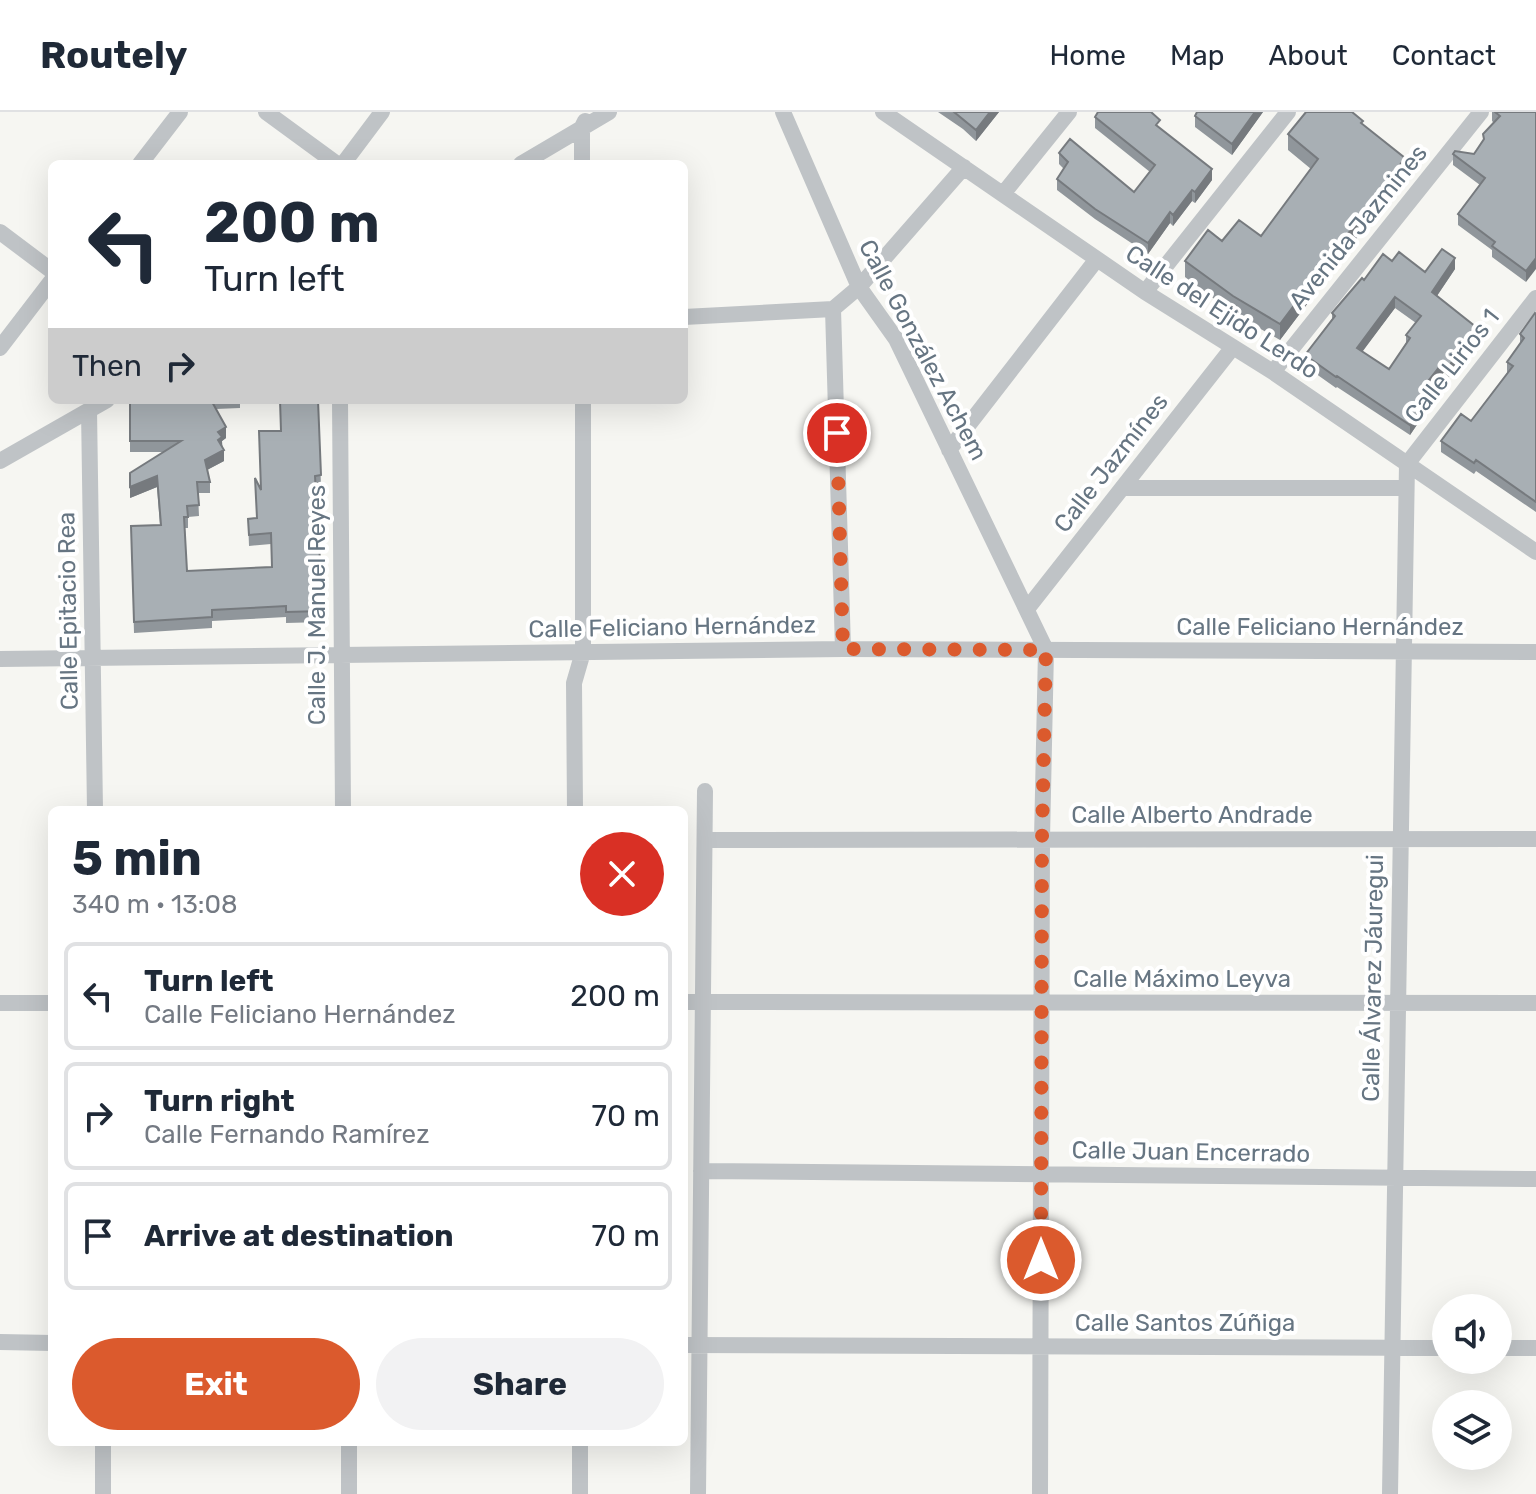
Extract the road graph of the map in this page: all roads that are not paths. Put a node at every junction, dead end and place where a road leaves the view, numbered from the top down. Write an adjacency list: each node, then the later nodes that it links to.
1 (180, 112): 11 (street)
2 (266, 112): 12 (street)
3 (382, 112): 13 (street)
4 (609, 112): 10 (street)
5 (783, 112): 22 (street, Calle González Achem)
6 (883, 112): 16 (street, Calle del Ejido Lerdo)
7 (1069, 112): 17 (street)
8 (1288, 112): 23 (street)
9 (1481, 112): 29 (street, Avenida Jazmines)
10 (585, 120): 14 (street); 15 (street)
11 (143, 160)
12 (332, 160)
13 (346, 160)
14 (527, 160)
15 (582, 160)
16 (964, 167): 17 (street, Calle del Ejido Lerdo); 22 (street)
17 (1003, 194): 19 (street, Calle del Ejido Lerdo)
18 (0, 232): 20 (street)
19 (1097, 259): 23 (street, Calle del Ejido Lerdo); 34 (street)
20 (48, 268)
21 (48, 285): 28 (street)
22 (859, 287): 25 (street); 34 (street, Calle González Achem)
23 (1145, 292): 27 (street, Calle del Ejido Lerdo)
24 (1536, 298): 36 (street, Calle Lirios 1)
25 (833, 309): 26 (street); 41 (street)
26 (688, 317)
27 (1233, 347): 29 (street, Calle del Ejido Lerdo); 37 (street, Calle Jazmínes)
28 (0, 348)
29 (1273, 372): 36 (street, Calle del Ejido Lerdo)
30 (100, 404): 33 (street)
31 (340, 404): 46 (street, Calle J. Manuel Reyes)
32 (583, 404): 44 (street)
33 (89, 410): 35 (street); 47 (street, Calle Epitacio Rea)
34 (949, 450): 40 (street, Calle González Achem)
35 (0, 461)
36 (1407, 464): 38 (street, Calle Álvarez Jáuregui); 39 (street, Calle del Ejido Lerdo)
37 (1122, 488): 38 (street); 40 (street, Calle Jazmínes)
38 (1404, 488): 43 (street, Calle Álvarez Jáuregui)
39 (1536, 552)
40 (1027, 609): 42 (street, Calle González Achem)
41 (843, 649): 42 (street, Calle Feliciano Hernández); 44 (street, Calle Feliciano Hernández)
42 (1046, 650): 43 (street, Calle Feliciano Hernández); 53 (street)
43 (1402, 651): 45 (street, Calle Feliciano Hernández); 54 (street, Calle Álvarez Jáuregui)
44 (583, 652): 46 (street, Calle Feliciano Hernández); 52 (street)
45 (1536, 652)
46 (342, 655): 47 (street, Calle Feliciano Hernández); 51 (street, Calle J. Manuel Reyes)
47 (93, 658): 48 (street, Calle Feliciano Hernández); 50 (street, Calle Epitacio Rea)
48 (0, 659)
49 (705, 791): 56 (street)
50 (95, 806)
51 (343, 806)
52 (575, 806)
53 (1042, 839): 54 (street, Calle Alberto Andrade); 56 (street, Calle Alberto Andrade); 61 (street)
54 (1399, 839): 55 (street, Calle Alberto Andrade); 63 (street, Calle Álvarez Jáuregui)
55 (1536, 839)
56 (705, 840): 58 (street)
57 (688, 1002): 58 (street, Calle Máximo Leyva)
58 (703, 1002): 61 (street, Calle Máximo Leyva); 64 (street)
59 (0, 1003): 60 (street)
60 (48, 1003)
61 (1041, 1003): 63 (street, Calle Máximo Leyva); 65 (street)
62 (1536, 1003): 63 (street, Calle Máximo Leyva)
63 (1397, 1004): 66 (street, Calle Álvarez Jáuregui)
64 (701, 1171): 65 (street, Calle Juan Encerrado); 70 (street)
65 (1041, 1174): 66 (street, Calle Juan Encerrado); 71 (street)
66 (1395, 1178): 67 (street, Calle Juan Encerrado); 72 (street, Calle Álvarez Jáuregui)
67 (1536, 1179)
68 (0, 1342): 69 (street)
69 (48, 1343)
70 (692, 1345): 71 (street, Calle Santos Zúñiga); 82 (street)
71 (1041, 1346): 72 (street, Calle Santos Zúñiga); 83 (street)
72 (1392, 1348): 73 (street, Calle Santos Zúñiga); 84 (street, Calle Álvarez Jáuregui)
73 (1432, 1348)
74 (1512, 1348): 75 (street)
75 (1536, 1348)
76 (103, 1446): 79 (street)
77 (349, 1446): 80 (street)
78 (580, 1446): 81 (street)
79 (103, 1494)
80 (349, 1494)
81 (580, 1494)
82 (698, 1494)
83 (1040, 1494)
84 (1390, 1494)

